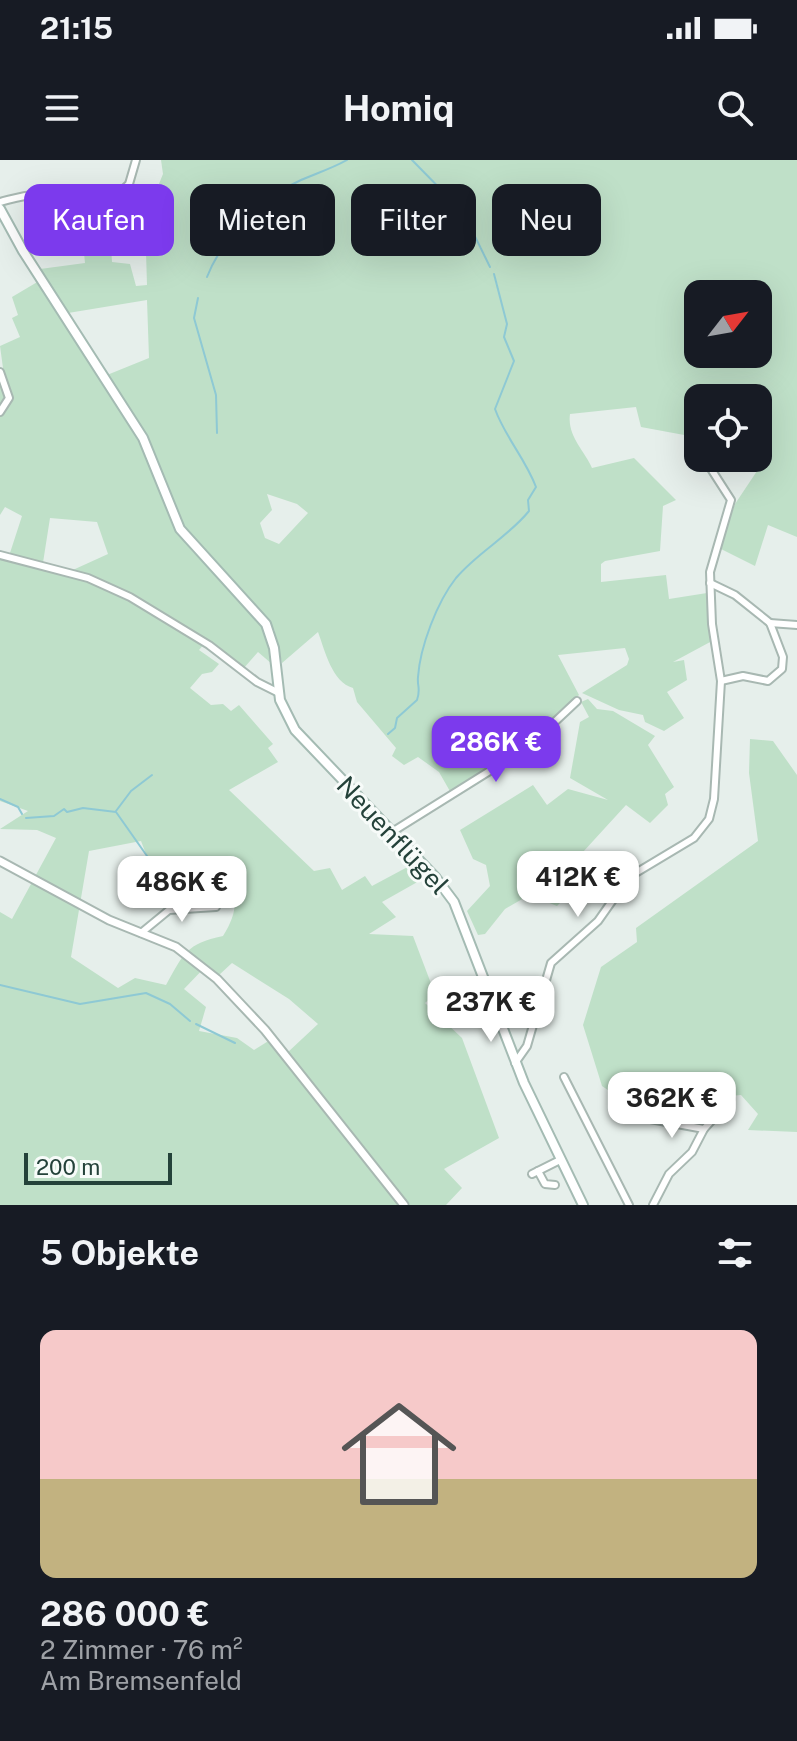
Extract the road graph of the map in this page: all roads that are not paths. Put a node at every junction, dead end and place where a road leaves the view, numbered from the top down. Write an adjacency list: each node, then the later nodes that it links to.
1 (136, 160): 2 (street)
2 (0, 202)
3 (0, 209): 12 (main road, Neuenflügel)
4 (0, 372): 5 (street)
5 (0, 412)
6 (713, 472): 8 (street)
7 (0, 555): 12 (street)
8 (710, 583): 9 (street); 11 (street)
9 (770, 623): 10 (street); 11 (street)
10 (797, 625)
11 (721, 681): 20 (street)
12 (279, 693): 14 (main road, Neuenflügel)
13 (577, 701): 14 (street)
14 (392, 832): 18 (main road, Neuenflügel)
15 (0, 861): 17 (street)
16 (216, 907): 17 (street)
17 (141, 933): 27 (street)
18 (497, 1014): 19 (street); 20 (main road, Neuenflügel)
19 (488, 1019)
20 (515, 1063): 25 (main road, Neuenflügel)
21 (564, 1077): 29 (street)
22 (731, 1099): 24 (street)
23 (645, 1118): 24 (street)
24 (704, 1129): 30 (street)
25 (560, 1160): 26 (street); 28 (main road, Neuenflügel)
26 (555, 1185)
27 (404, 1205)
28 (583, 1205)
29 (629, 1205)
30 (653, 1205)

